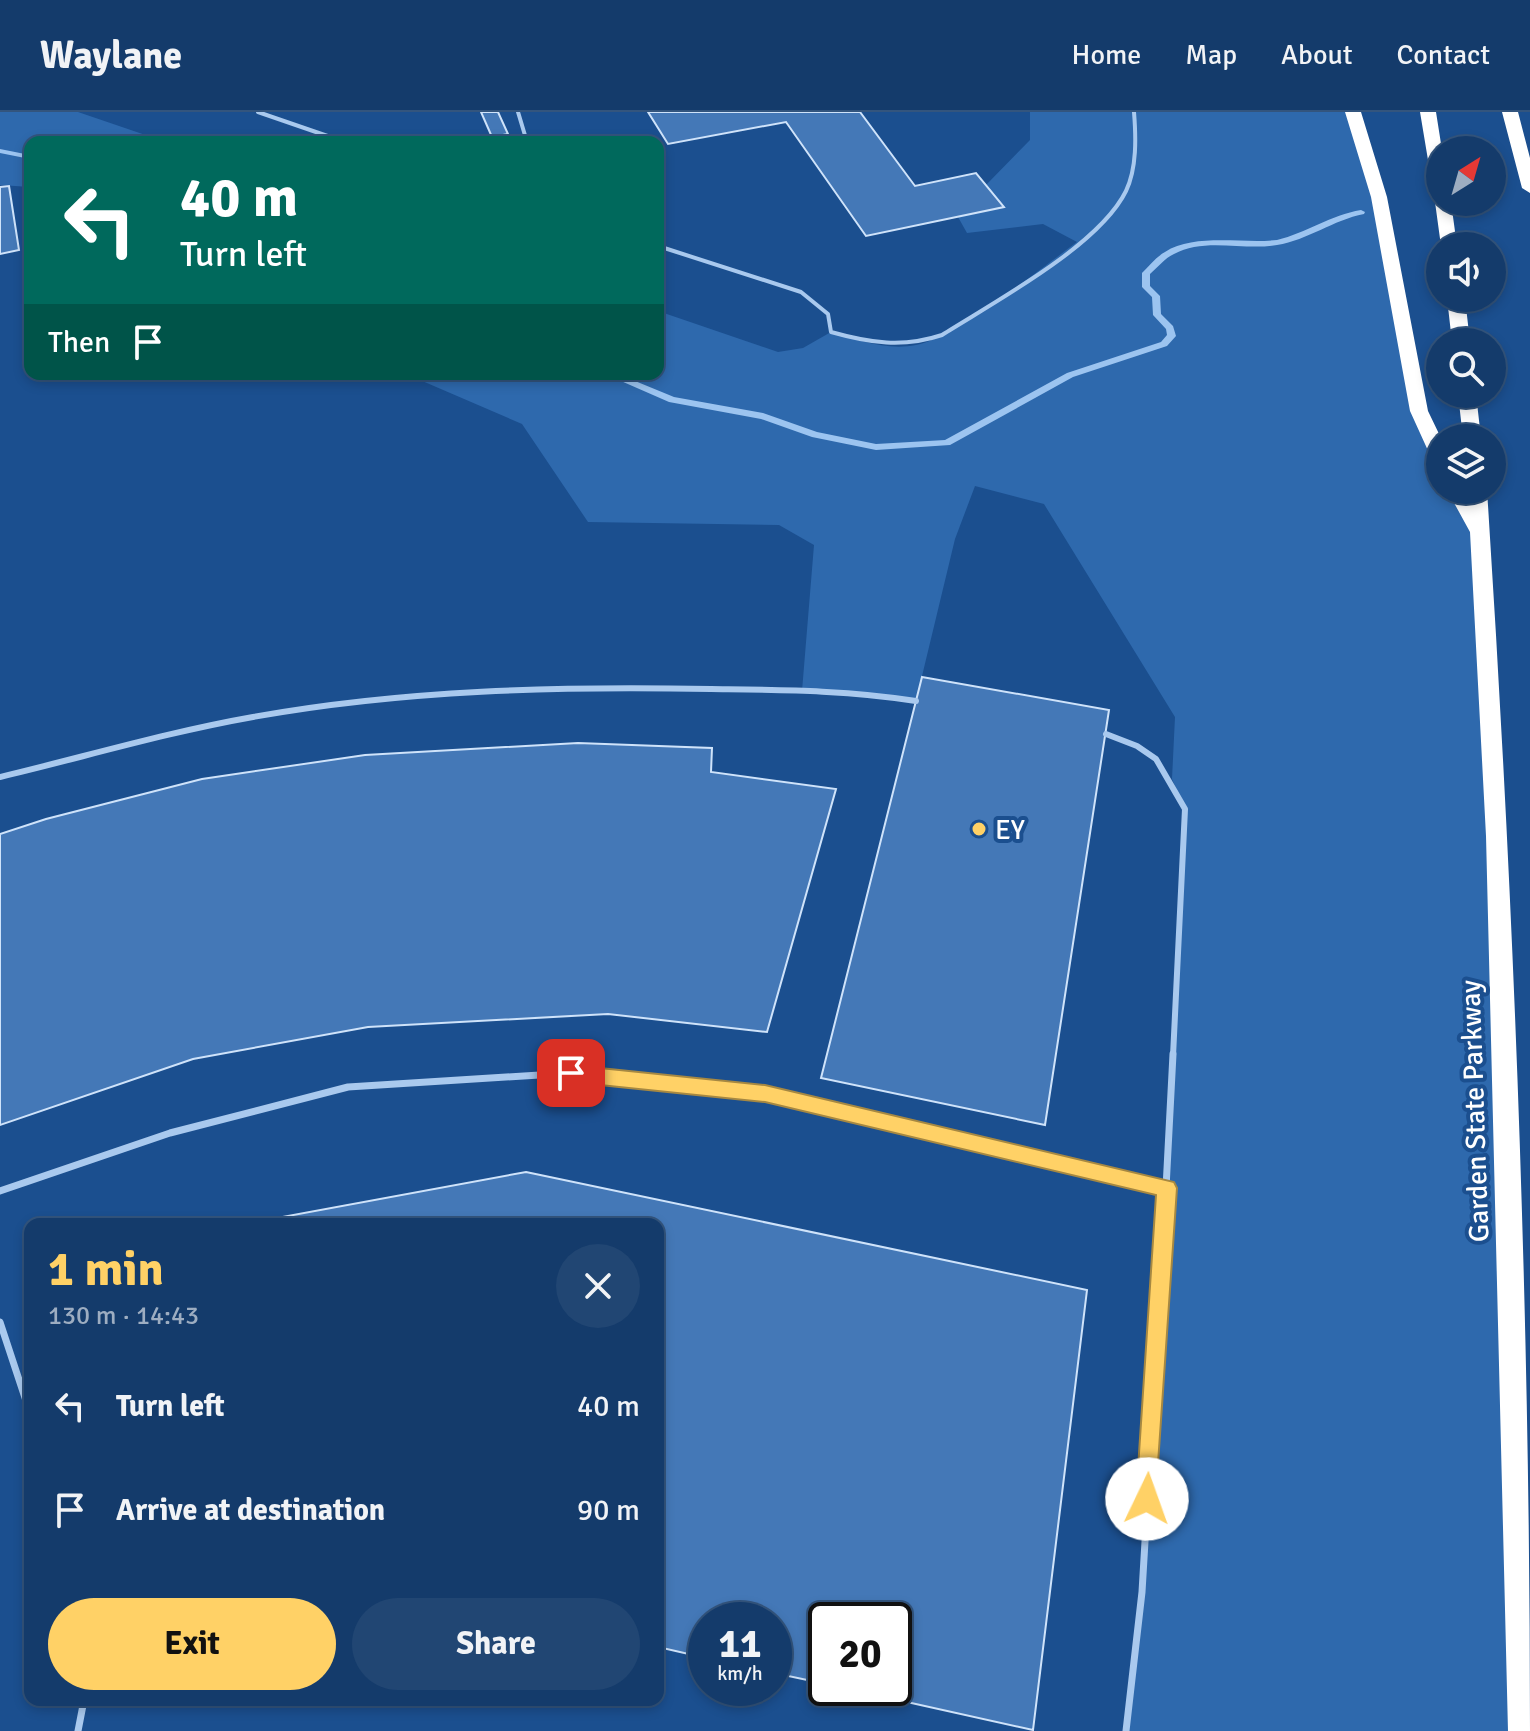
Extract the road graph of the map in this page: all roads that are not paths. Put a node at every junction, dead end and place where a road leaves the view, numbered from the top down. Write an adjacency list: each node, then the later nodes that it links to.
1 (258, 112): 7 (lane)
2 (518, 112): 8 (lane)
3 (1134, 112): 11 (lane)
4 (1353, 112): 12 (highway)
5 (1428, 112): 9 (highway)
6 (1510, 112): 10 (highway)
7 (328, 136)
8 (525, 136)
9 (1432, 136)
10 (1530, 188)
11 (664, 248)
12 (1426, 426)
13 (1464, 504): 15 (highway)
14 (1478, 504): 15 (highway, Garden State Parkway)
15 (1481, 540): 26 (highway, Garden State Parkway)
16 (916, 701): 18 (lane)
17 (1106, 734): 19 (lane)
18 (0, 777)
19 (1166, 1188): 20 (lane); 25 (lane)
20 (0, 1191)
21 (0, 1322): 22 (lane)
22 (24, 1395)
23 (83, 1706): 24 (lane)
24 (78, 1731)
25 (1126, 1731)
26 (1524, 1731)

